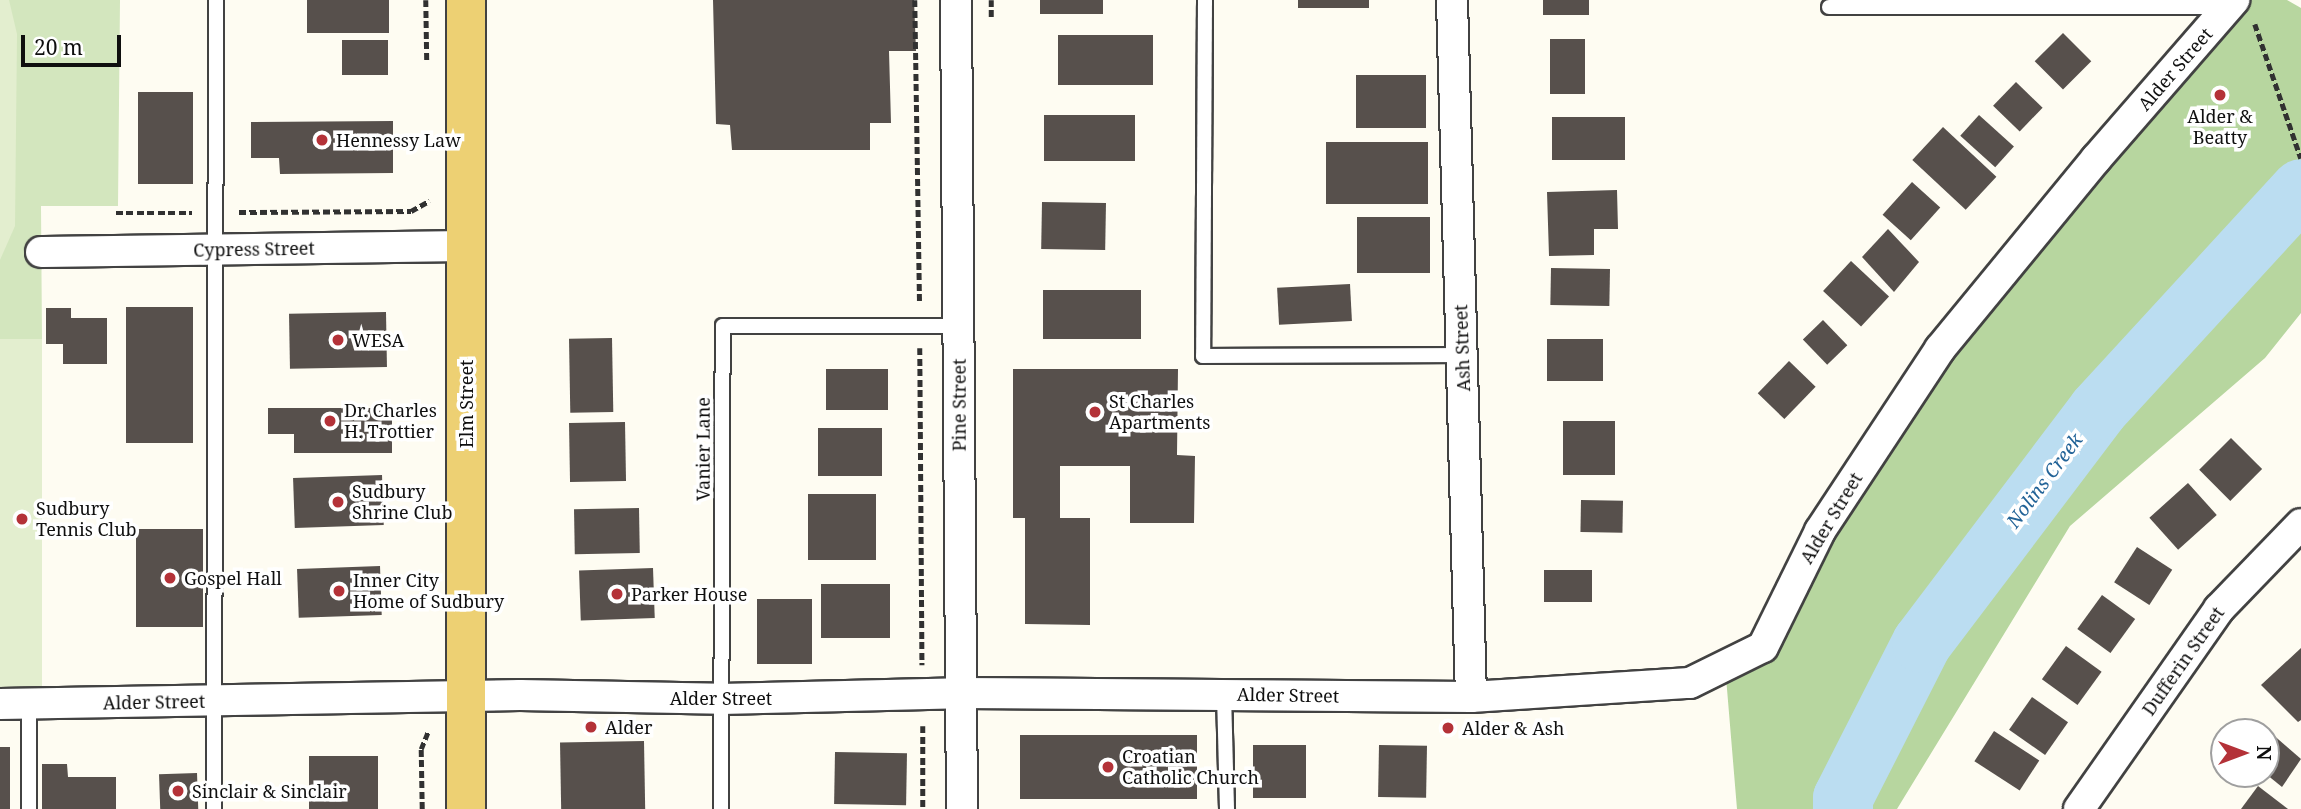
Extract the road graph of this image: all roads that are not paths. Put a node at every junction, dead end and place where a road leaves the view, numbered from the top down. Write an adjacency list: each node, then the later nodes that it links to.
1 (216, 0): 9 (lane)
2 (466, 0): 8 (main road, Elm Street)
3 (956, 0): 11 (street, Pine Street)
4 (1205, 0): 12 (lane)
5 (1452, 0): 12 (street, Ash Street)
6 (2238, 6): 7 (lane); 16 (street, Alder Street)
7 (1829, 7)
8 (467, 246): 9 (street, Cypress Street); 17 (main road, Elm Street)
9 (214, 249): 10 (street, Cypress Street); 19 (lane)
10 (41, 252)
11 (959, 327): 14 (street, Pine Street); 18 (lane, Vanier Lane)
12 (1462, 355): 16 (street, Ash Street)
13 (2301, 524): 27 (street, Dufferin Street)
14 (959, 693): 15 (street, Alder Street); 18 (street, Alder Street); 25 (street, Pine Street)
15 (1224, 694): 16 (street, Alder Street); 26 (lane)
16 (1471, 697)
17 (466, 698): 18 (street, Alder Street); 19 (street, Alder Street); 23 (main road, Elm Street)
18 (721, 699): 24 (lane, Vanier Lane)
19 (215, 701): 20 (street, Alder Street); 22 (lane)
20 (15, 704): 21 (lane)
21 (29, 809)
22 (214, 809)
23 (466, 809)
24 (721, 809)
25 (962, 809)
26 (1227, 809)
27 (2079, 809)

